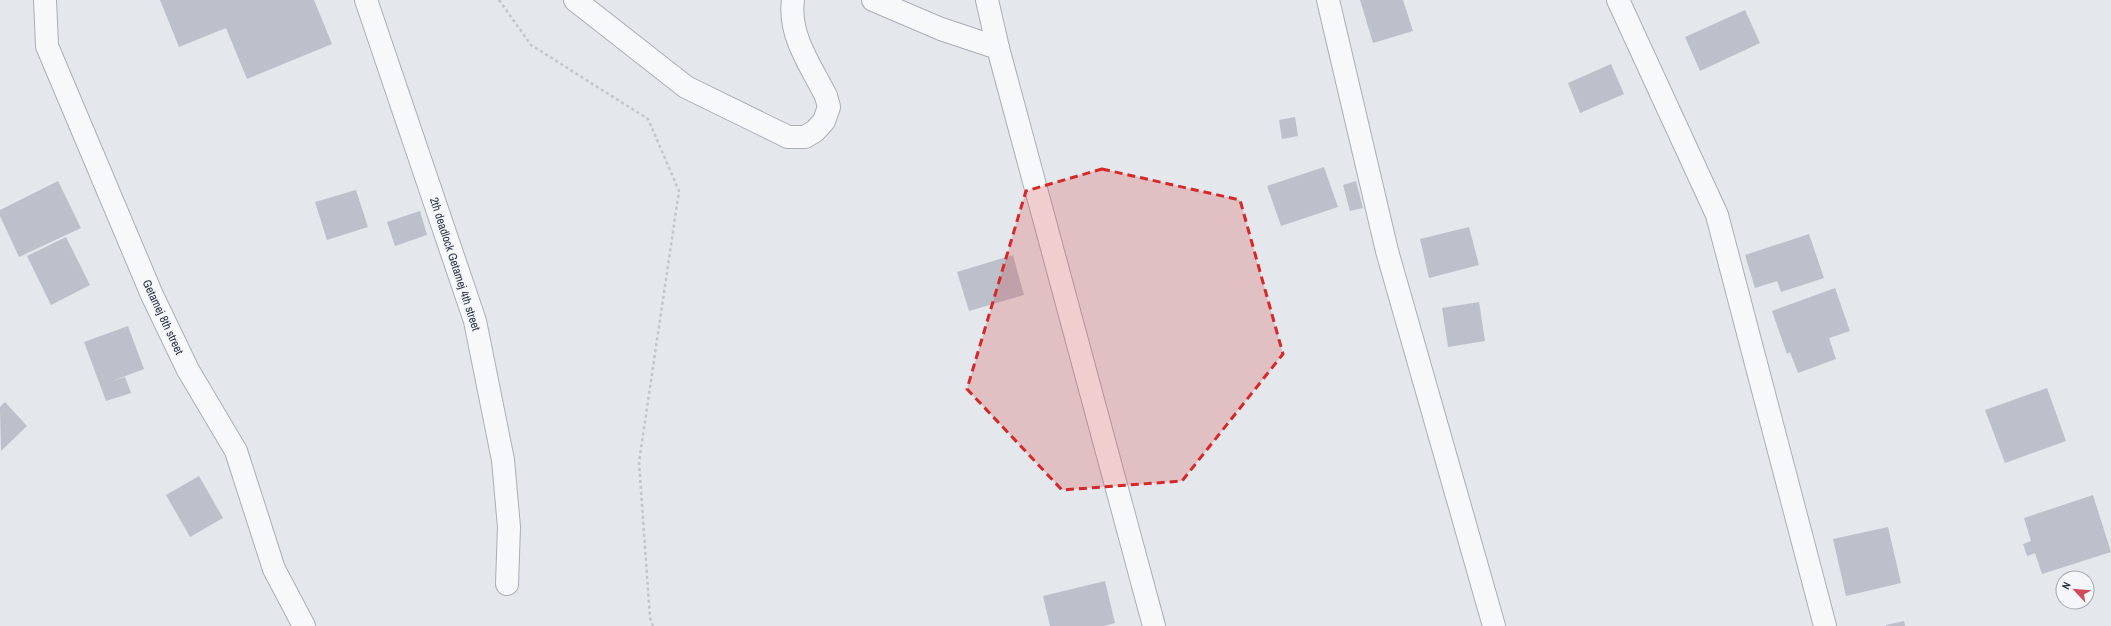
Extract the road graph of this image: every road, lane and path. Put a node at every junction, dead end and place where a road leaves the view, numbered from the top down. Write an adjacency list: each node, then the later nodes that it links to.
1 (44, 0): 12 (street, Getamej 8th street)
2 (366, 0): 11 (street, 2th deadlock Getamej 4th street)
3 (499, 0): 13 (path)
4 (575, 0): 5 (street)
5 (792, 0)
6 (873, 0): 10 (street)
7 (987, 0): 10 (street)
8 (1328, 0): 15 (street)
9 (1618, 0): 16 (street)
10 (998, 48): 14 (street)
11 (507, 584)
12 (304, 626)
13 (653, 626)
14 (1154, 626)
15 (1494, 626)
16 (1825, 626)

